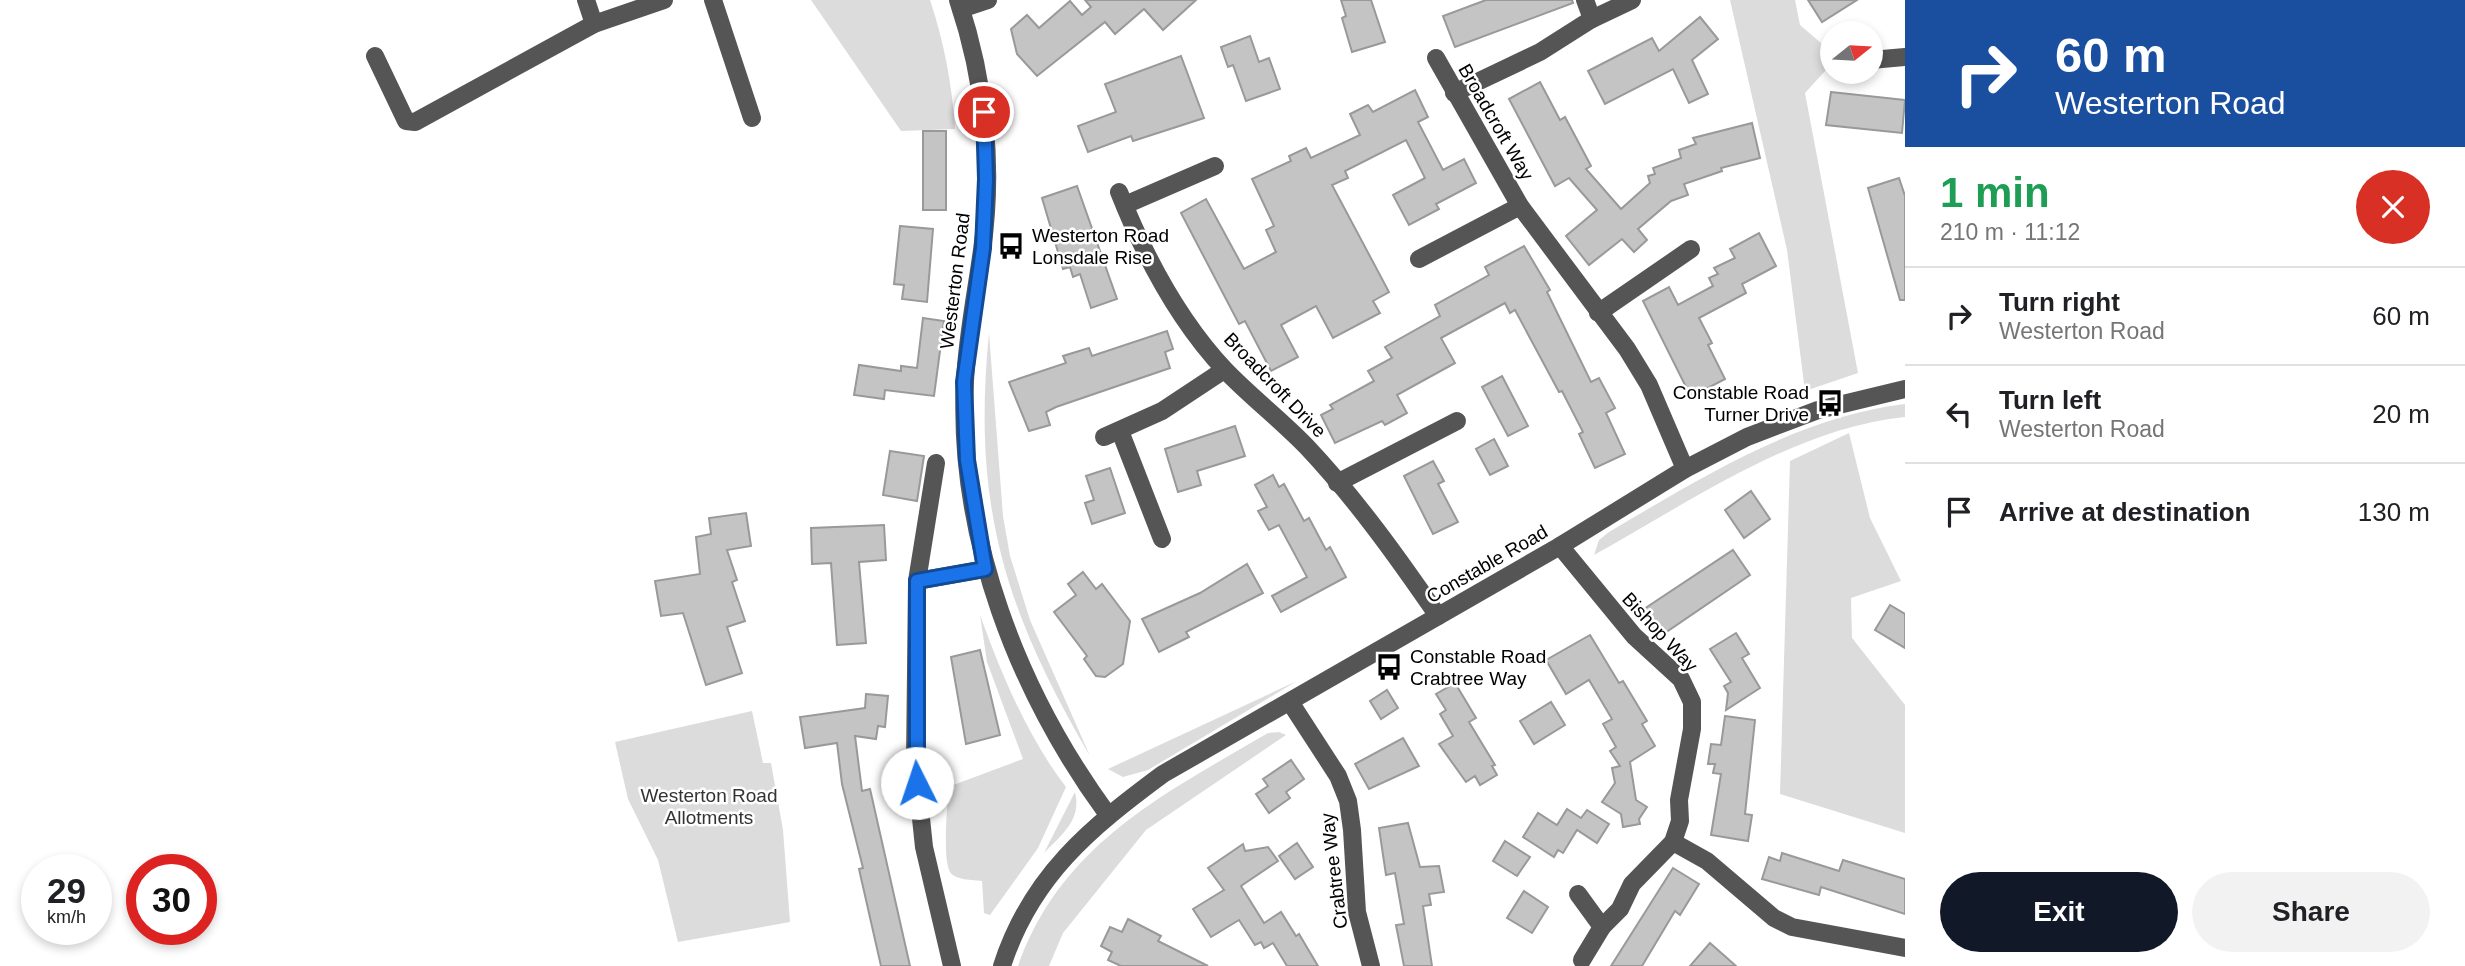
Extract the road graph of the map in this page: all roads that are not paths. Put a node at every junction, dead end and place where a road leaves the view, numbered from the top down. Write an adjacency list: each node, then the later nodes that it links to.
1 (586, 0): 9 (street)
2 (664, 0): 9 (street)
3 (713, 0): 15 (street)
4 (988, 0): 7 (street)
5 (1585, 0): 8 (street)
6 (1632, 0): 8 (street)
7 (959, 5): 29 (street, Westerton Road)
8 (1592, 19): 14 (street)
9 (594, 24): 10 (street)
10 (375, 56)
11 (1905, 57): 13 (street)
12 (1436, 58): 14 (street, Broadcroft Way)
13 (1883, 59)
14 (1454, 93): 17 (street, Broadcroft Way)
15 (752, 118)
16 (1215, 166): 21 (street, Broadcroft Drive)
17 (1520, 206): 19 (street, Broadcroft Way); 20 (street, Broadcroft Way)
18 (1691, 249): 20 (street)
19 (1419, 259)
20 (1598, 313): 25 (street, Broadcroft Way)
21 (1224, 370): 26 (street, Broadcroft Drive); 27 (street)
22 (1905, 389): 25 (street, Constable Road)
23 (1457, 421): 26 (street)
24 (936, 463): 30 (street)
25 (1685, 469): 28 (street, Constable Road)
26 (1337, 483): 31 (street, Broadcroft Drive)
27 (1162, 540)
28 (1560, 546): 31 (street, Constable Road); 34 (street, Bishop Way)
29 (985, 569): 30 (street); 33 (street, Westerton Road)
30 (917, 581): 39 (street)
31 (1438, 616): 32 (street, Constable Road)
32 (1290, 702): 33 (street, Constable Road); 41 (street, Crabtree Way)
33 (1108, 815): 40 (street)
34 (1672, 842): 36 (street); 37 (street)
35 (1578, 894): 36 (street)
36 (1602, 927): 38 (street)
37 (1905, 947)
38 (1582, 961)
39 (952, 966)
40 (1002, 966)
41 (1371, 966)

